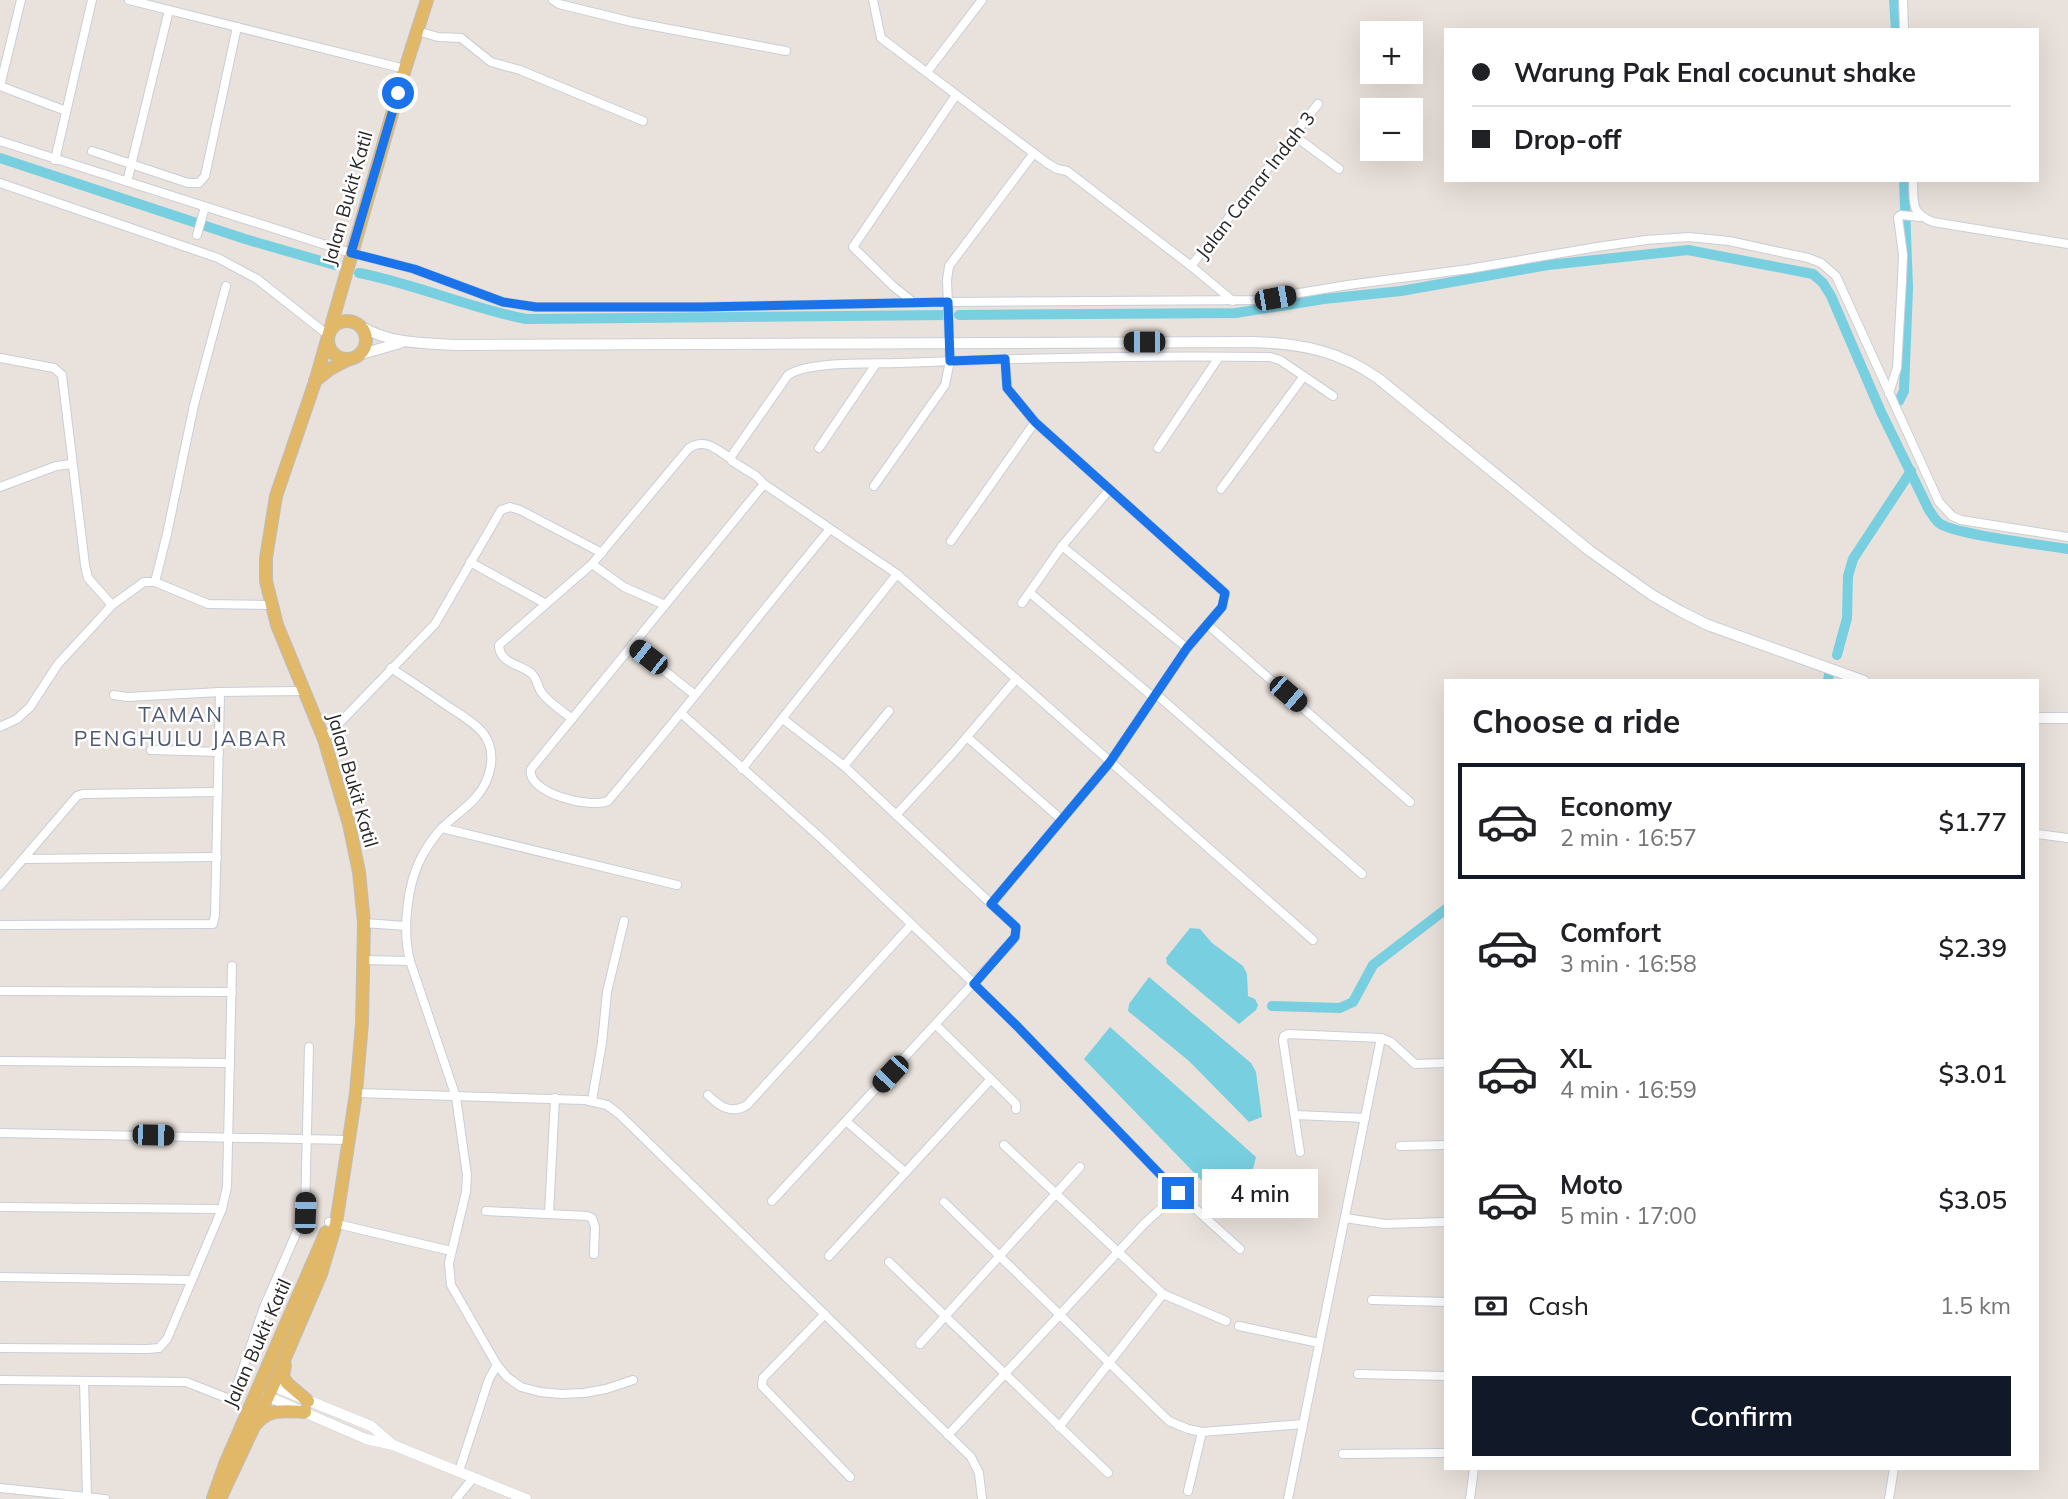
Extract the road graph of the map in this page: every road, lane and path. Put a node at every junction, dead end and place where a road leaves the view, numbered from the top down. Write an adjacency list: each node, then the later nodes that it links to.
1 (22, 0): 16 (street)
2 (92, 0): 19 (street)
3 (129, 0): 9 (street)
4 (427, 0): 12 (main road, Jalan Bukit Katil)
5 (873, 0): 15 (street)
6 (982, 0): 15 (street)
7 (1903, 0): 11 (street)
8 (558, 1): 13 (street)
9 (169, 10): 10 (street); 26 (street)
10 (237, 27): 14 (street); 26 (street)
11 (1905, 28)
12 (417, 31): 14 (main road, Jalan Bukit Katil); 20 (street)
13 (786, 51)
14 (405, 68): 35 (main road, Jalan Bukit Katil)
15 (927, 72): 17 (street)
16 (0, 86): 19 (street)
17 (956, 94): 24 (street); 41 (street)
18 (1318, 104): 21 (street, Jalan Camar Indah 3)
19 (66, 111): 25 (street)
20 (643, 121)
21 (1295, 136): 27 (street); 36 (street, Jalan Camar Indah 3)
22 (0, 141): 25 (street)
23 (92, 151): 26 (street)
24 (1034, 152): 36 (street); 40 (street)
25 (55, 160): 28 (street)
26 (131, 164): 28 (street)
27 (1339, 169)
28 (127, 182): 31 (street)
29 (1913, 182): 32 (street)
30 (0, 183): 43 (street)
31 (205, 207): 33 (street); 35 (street)
32 (1919, 217): 34 (street); 54 (street)
33 (197, 235)
34 (2068, 244)
35 (351, 253): 38 (main road, Jalan Bukit Katil); 41 (street)
36 (1191, 265): 39 (street)
37 (226, 286): 74 (street)
38 (342, 287): 42 (main road); 43 (main road, Jalan Bukit Katil)
39 (1233, 300): 40 (street); 54 (street)
40 (948, 302): 41 (street); 45 (street)
41 (915, 303)
42 (360, 325): 43 (main road); 44 (main road); 46 (main road)
43 (328, 335): 46 (main road); 53 (main road, Jalan Bukit Katil)
44 (403, 342): 45 (main road); 46 (main road)
45 (949, 343): 50 (street); 86 (main road)
46 (355, 357): 53 (main road)
47 (0, 358): 60 (street)
48 (1219, 358): 49 (street); 52 (street); 58 (street)
49 (1005, 359): 50 (street); 56 (street)
50 (950, 361): 51 (street); 62 (street)
51 (876, 364): 57 (street); 59 (street)
52 (1304, 376): 55 (street); 65 (street)
53 (315, 382): 79 (main road, Jalan Bukit Katil)
54 (1889, 393): 67 (street)
55 (1333, 396)
56 (1035, 422): 64 (street); 68 (street)
57 (819, 448)
58 (1158, 448)
59 (730, 458): 61 (street); 70 (street)
60 (72, 464): 63 (street); 78 (street)
61 (764, 484): 66 (street); 80 (street)
62 (874, 485)
63 (0, 487)
64 (1110, 489): 69 (street); 81 (street)
65 (1221, 489)
66 (829, 530): 73 (street); 90 (street)
67 (2068, 537)
68 (951, 541)
69 (1062, 546): 75 (street); 83 (street)
70 (601, 554): 71 (street); 72 (street)
71 (470, 562): 77 (street); 84 (street)
72 (592, 564): 77 (street); 80 (street)
73 (897, 574): 85 (street); 97 (street)
74 (155, 582): 78 (street); 79 (street)
75 (1030, 593): 76 (street); 91 (street)
76 (1022, 603)
77 (546, 604): 96 (street)
78 (112, 605): 98 (street)
79 (272, 605): 87 (main road, Jalan Bukit Katil)
80 (665, 606): 82 (street)
81 (1208, 624): 83 (street); 107 (street)
82 (632, 645): 90 (street); 96 (street)
83 (1187, 648): 91 (street)
84 (391, 668): 100 (street); 110 (street)
85 (1016, 679): 99 (street); 103 (street)
86 (1858, 679)
87 (304, 691): 88 (street); 100 (main road, Jalan Bukit Katil)
88 (220, 692): 89 (street); 102 (street)
89 (114, 695)
90 (695, 695): 93 (street)
91 (1154, 696): 103 (street); 115 (street)
92 (889, 711): 104 (street)
93 (682, 714): 96 (street); 105 (street)
94 (2039, 718): 95 (main road)
95 (2068, 718)
96 (572, 719)
97 (783, 719): 104 (street); 105 (street)
98 (0, 727)
99 (967, 737): 108 (street); 109 (street)
100 (324, 739): 120 (main road, Jalan Bukit Katil)
101 (151, 750): 102 (street)
102 (219, 752): 106 (street)
103 (1110, 762): 109 (street); 124 (street)
104 (844, 766): 108 (street)
105 (742, 768): 122 (street)
106 (218, 792): 113 (street); 114 (street)
107 (1410, 802)
108 (896, 815): 118 (street)
109 (1062, 820): 118 (street)
110 (442, 828): 116 (street); 123 (street)
111 (2039, 834): 112 (street)
112 (2068, 838)
113 (217, 857): 114 (street); 121 (street)
114 (24, 859): 117 (street)
115 (1362, 874)
116 (677, 885)
117 (0, 886)
118 (991, 904): 128 (street)
119 (624, 921): 142 (street)
120 (364, 923): 123 (street); 125 (main road, Jalan Bukit Katil)
121 (0, 925)
122 (911, 925): 128 (street); 139 (street)
123 (406, 926): 126 (street)
124 (1313, 940)
125 (363, 960): 126 (street); 138 (main road, Jalan Bukit Katil)
126 (410, 961): 140 (street)
127 (232, 966): 130 (street)
128 (974, 984): 131 (street); 157 (street)
129 (0, 991): 130 (street)
130 (232, 992): 135 (street)
131 (936, 1025): 137 (street); 146 (street)
132 (1381, 1038): 136 (street); 144 (street); 145 (street)
133 (309, 1047): 149 (street)
134 (0, 1062): 135 (street)
135 (230, 1063): 148 (street)
136 (1444, 1063)
137 (991, 1079): 143 (street); 156 (street)
138 (356, 1093): 140 (street); 150 (main road, Jalan Bukit Katil)
139 (708, 1095)
140 (456, 1097): 141 (street); 169 (street)
141 (555, 1098): 142 (street); 164 (street)
142 (592, 1100): 180 (street)
143 (1016, 1109)
144 (1294, 1115): 145 (street); 154 (street)
145 (1364, 1118): 165 (street)
146 (846, 1121): 156 (street); 159 (street)
147 (0, 1133): 148 (street)
148 (228, 1137): 149 (street); 162 (street)
149 (307, 1139): 150 (street); 197 (street)
150 (348, 1140): 167 (main road, Jalan Bukit Katil)
151 (1444, 1144): 153 (street)
152 (1004, 1145): 158 (street)
153 (1400, 1146)
154 (1300, 1153)
155 (1080, 1167): 158 (street)
156 (905, 1172): 172 (street)
157 (1178, 1193): 168 (street); 170 (street)
158 (1056, 1195): 170 (street); 173 (street)
159 (772, 1201)
160 (944, 1202): 173 (street)
161 (0, 1207): 162 (street)
162 (222, 1209): 176 (street)
163 (486, 1211): 164 (street)
164 (549, 1214): 171 (street)
165 (1345, 1218): 166 (street); 186 (street)
166 (1444, 1222)
167 (333, 1223): 169 (street); 185 (main road, Jalan Bukit Katil); 190 (main road, Jalan Bukit Katil)
168 (1240, 1249)
169 (451, 1251): 191 (street)
170 (1117, 1252): 177 (street); 181 (street)
171 (594, 1254)
172 (829, 1256)
173 (999, 1256): 181 (street); 182 (street)
174 (889, 1262): 182 (street)
175 (0, 1277): 176 (street)
176 (192, 1280): 188 (street)
177 (1163, 1294): 183 (street); 189 (street)
178 (1372, 1300): 179 (street)
179 (1444, 1302)
180 (825, 1314): 205 (street); 213 (street)
181 (1058, 1315): 189 (street); 192 (street)
182 (946, 1316): 187 (street); 192 (street)
183 (1226, 1321)
184 (1239, 1326): 186 (street)
185 (292, 1341): 198 (main road, Jalan Bukit Katil); 199 (main road)
186 (1319, 1343): 201 (street)
187 (920, 1344)
188 (0, 1348)
189 (1109, 1361): 203 (street); 204 (street)
190 (268, 1365): 198 (main road); 200 (main road, Jalan Bukit Katil)
191 (497, 1365): 196 (street); 210 (street)
192 (1003, 1374): 203 (street); 205 (street)
193 (1358, 1374): 194 (street)
194 (1444, 1376)
195 (0, 1380): 197 (street)
196 (633, 1380)
197 (84, 1381): 216 (street)
198 (269, 1391): 199 (street); 200 (main road); 202 (main road, Jalan Bukit Katil)
199 (306, 1406): 202 (main road); 210 (street)
200 (248, 1410): 218 (main road, Jalan Bukit Katil)
201 (1303, 1424): 204 (street); 223 (street)
202 (253, 1427): 219 (main road, Jalan Bukit Katil)
203 (1059, 1427): 211 (street)
204 (1202, 1432): 215 (street)
205 (948, 1435): 222 (street)
206 (1444, 1453): 207 (street)
207 (1343, 1454)
208 (1474, 1470): 224 (street)
209 (1894, 1470): 225 (street)
210 (459, 1471): 212 (street)
211 (1108, 1473)
212 (474, 1477): 220 (street); 221 (street)
213 (850, 1477)
214 (0, 1488): 216 (street)
215 (1188, 1491)
216 (87, 1496): 217 (street)
217 (105, 1499)
218 (213, 1499)
219 (220, 1499)
220 (456, 1499)
221 (526, 1499)
222 (982, 1499)
223 (1288, 1499)
224 (1470, 1499)
225 (1889, 1499)

